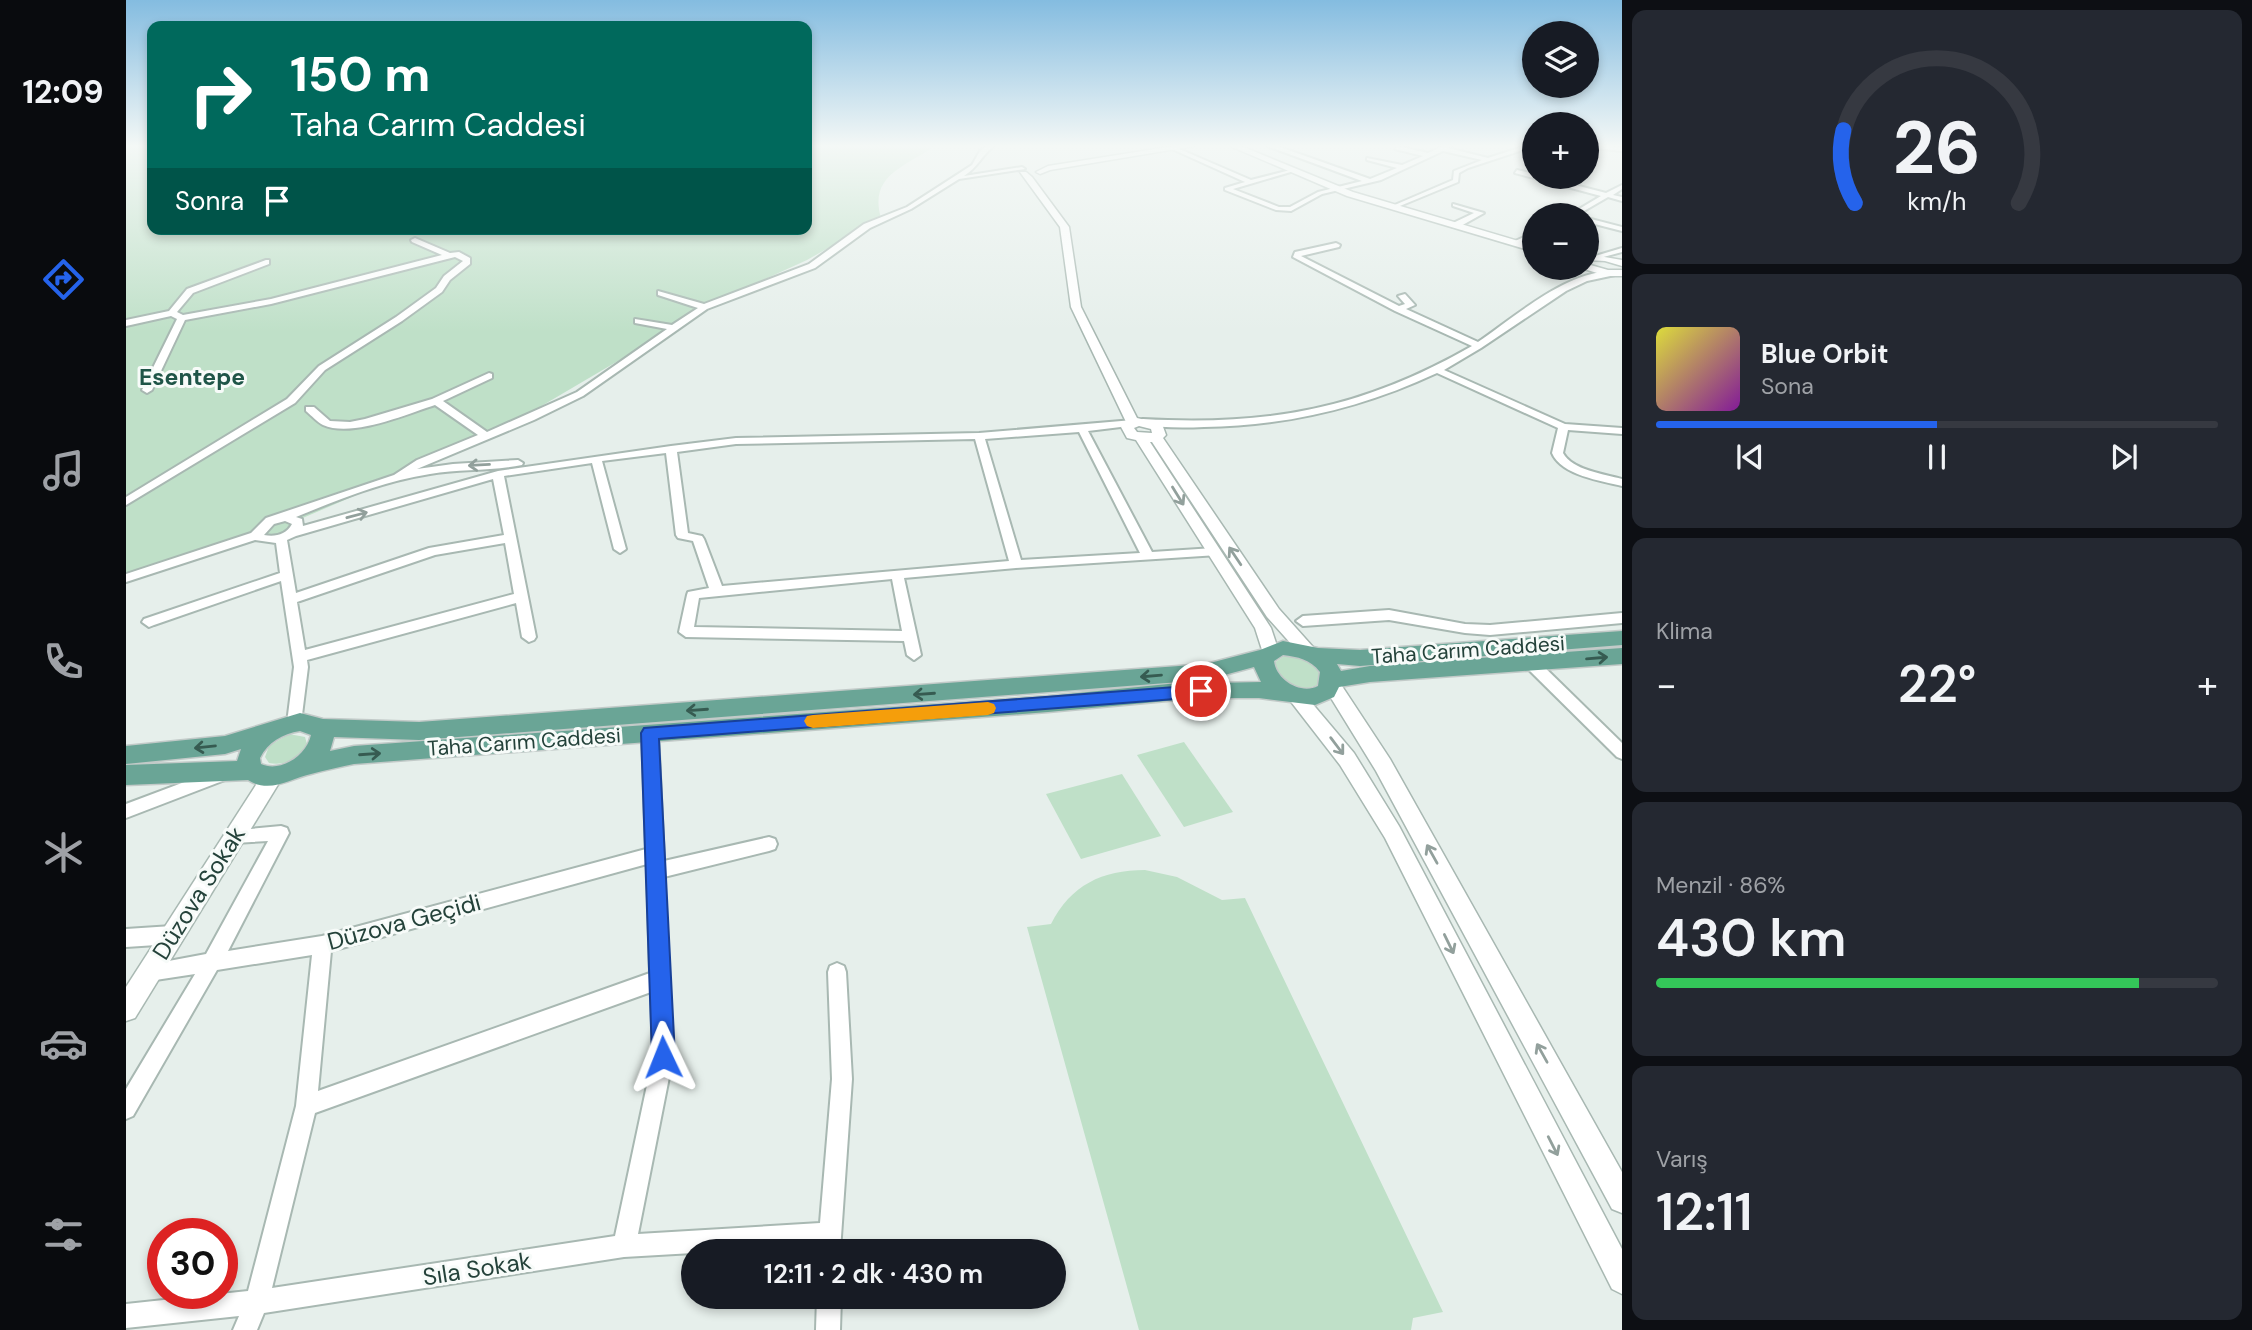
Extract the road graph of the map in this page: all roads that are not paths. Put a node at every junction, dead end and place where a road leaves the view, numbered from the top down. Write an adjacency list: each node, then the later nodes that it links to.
1 (909, 208): 25 (street)
2 (1050, 208): 37 (street)
3 (1059, 208): 37 (street)
4 (1396, 208): 7 (street)
5 (1465, 208): 7 (street)
6 (1599, 223): 8 (street)
7 (1456, 225): 11 (street)
8 (1622, 229)
9 (415, 240): 16 (street)
10 (1522, 240): 11 (street)
11 (1517, 243): 12 (street)
12 (1522, 244)
13 (1336, 245): 26 (street)
14 (1622, 250): 15 (street)
15 (1599, 254)
16 (450, 256): 27 (street); 50 (street)
17 (1599, 258): 19 (street)
18 (266, 262): 27 (street)
19 (1622, 263)
20 (1599, 270): 21 (street)
21 (1618, 274): 22 (street)
22 (1578, 281): 31 (street)
23 (661, 293): 25 (street)
24 (1402, 296): 26 (street)
25 (704, 307): 30 (street)
26 (1398, 309): 31 (street)
27 (177, 316): 29 (street); 34 (street)
28 (638, 321): 30 (street)
29 (126, 323)
30 (674, 328): 42 (street)
31 (1478, 345): 32 (street)
32 (1437, 370): 38 (street); 39 (street)
33 (489, 376): 35 (street)
34 (147, 390)
35 (436, 401): 36 (street); 42 (street)
36 (310, 409)
37 (1138, 422): 38 (street); 40 (street); 44 (street); 44 (street)
38 (1176, 425): 44 (street)
39 (1563, 427): 41 (street); 49 (street)
40 (1082, 429): 43 (street); 44 (street); 57 (street)
41 (1622, 431)
42 (486, 436): 48 (street)
43 (979, 436): 45 (street); 58 (street)
44 (1148, 437): 56 (street, one-way to 56); 71 (street, one-way to 44)
45 (671, 449): 46 (street); 62 (street)
46 (596, 459): 47 (street); 48 (street, one-way to 48); 55 (street)
47 (498, 474): 53 (street, one-way to 47); 54 (street)
48 (396, 478): 51 (street)
49 (1622, 483)
50 (126, 502)
51 (286, 517): 52 (street); 53 (street)
52 (257, 535): 53 (street); 61 (street)
53 (286, 536): 59 (street)
54 (510, 538): 63 (street); 64 (street)
55 (620, 549)
56 (1214, 552): 57 (street); 72 (street)
57 (1148, 555): 58 (street)
58 (1016, 564): 60 (street)
59 (286, 575): 64 (street); 67 (street)
60 (897, 575): 62 (street); 68 (street)
61 (126, 578)
62 (717, 591): 68 (street)
63 (521, 597): 69 (street); 75 (street)
64 (289, 600): 75 (street)
65 (1622, 618): 66 (street)
66 (1303, 621)
67 (149, 622)
68 (910, 636): 73 (street)
69 (529, 637)
70 (1622, 638): 71 (main road, Taha Carım Caddesi)
71 (1311, 653): 72 (main road); 77 (main road)
72 (1268, 654): 78 (main road); 80 (main road, Taha Carım Caddesi, one-way to 80)
73 (914, 655)
74 (1622, 656): 76 (main road, Taha Carım Caddesi, one-way to 74)
75 (299, 657): 79 (street)
76 (1531, 663): 77 (main road, Taha Carım Caddesi); 83 (street)
77 (1333, 682): 78 (main road); 102 (street, one-way to 77)
78 (1292, 693): 82 (main road, Taha Carım Caddesi); 106 (street, one-way to 106)
79 (294, 723): 80 (main road, Taha Carım Caddesi); 81 (main road)
80 (320, 728): 85 (main road)
81 (271, 731): 84 (main road, one-way to 84); 86 (main road)
82 (650, 733): 85 (main road, Taha Carım Caddesi, one-way to 82); 91 (street)
83 (1622, 753)
84 (126, 755)
85 (303, 766): 86 (main road, Taha Carım Caddesi)
86 (252, 772): 87 (main road); 88 (street); 89 (street, Düzova Sokak)
87 (126, 775)
88 (126, 811)
89 (235, 836): 92 (street, Düzova Sokak); 95 (street)
90 (769, 844): 91 (street, Düzova Geçidi)
91 (655, 862): 94 (street, Düzova Geçidi); 98 (street)
92 (172, 935): 93 (street); 96 (street, Düzova Sokak)
93 (126, 938)
94 (322, 944): 95 (street, Düzova Geçidi); 100 (street)
95 (212, 962): 96 (street, Düzova Geçidi); 101 (street)
96 (149, 972): 99 (street, Düzova Sokak)
97 (837, 972): 103 (street)
98 (660, 979): 100 (street); 105 (street)
99 (126, 1009)
100 (306, 1106): 107 (street)
101 (126, 1109)
102 (1622, 1199)
103 (829, 1239)
104 (681, 1245): 105 (street, Sıla Sokak)
105 (624, 1246): 107 (street, Sıla Sokak)
106 (1622, 1279)
107 (257, 1302): 109 (street, Sıla Sokak); 110 (street)
108 (829, 1309): 111 (street)
109 (126, 1316)
110 (244, 1330)
111 (828, 1330)

